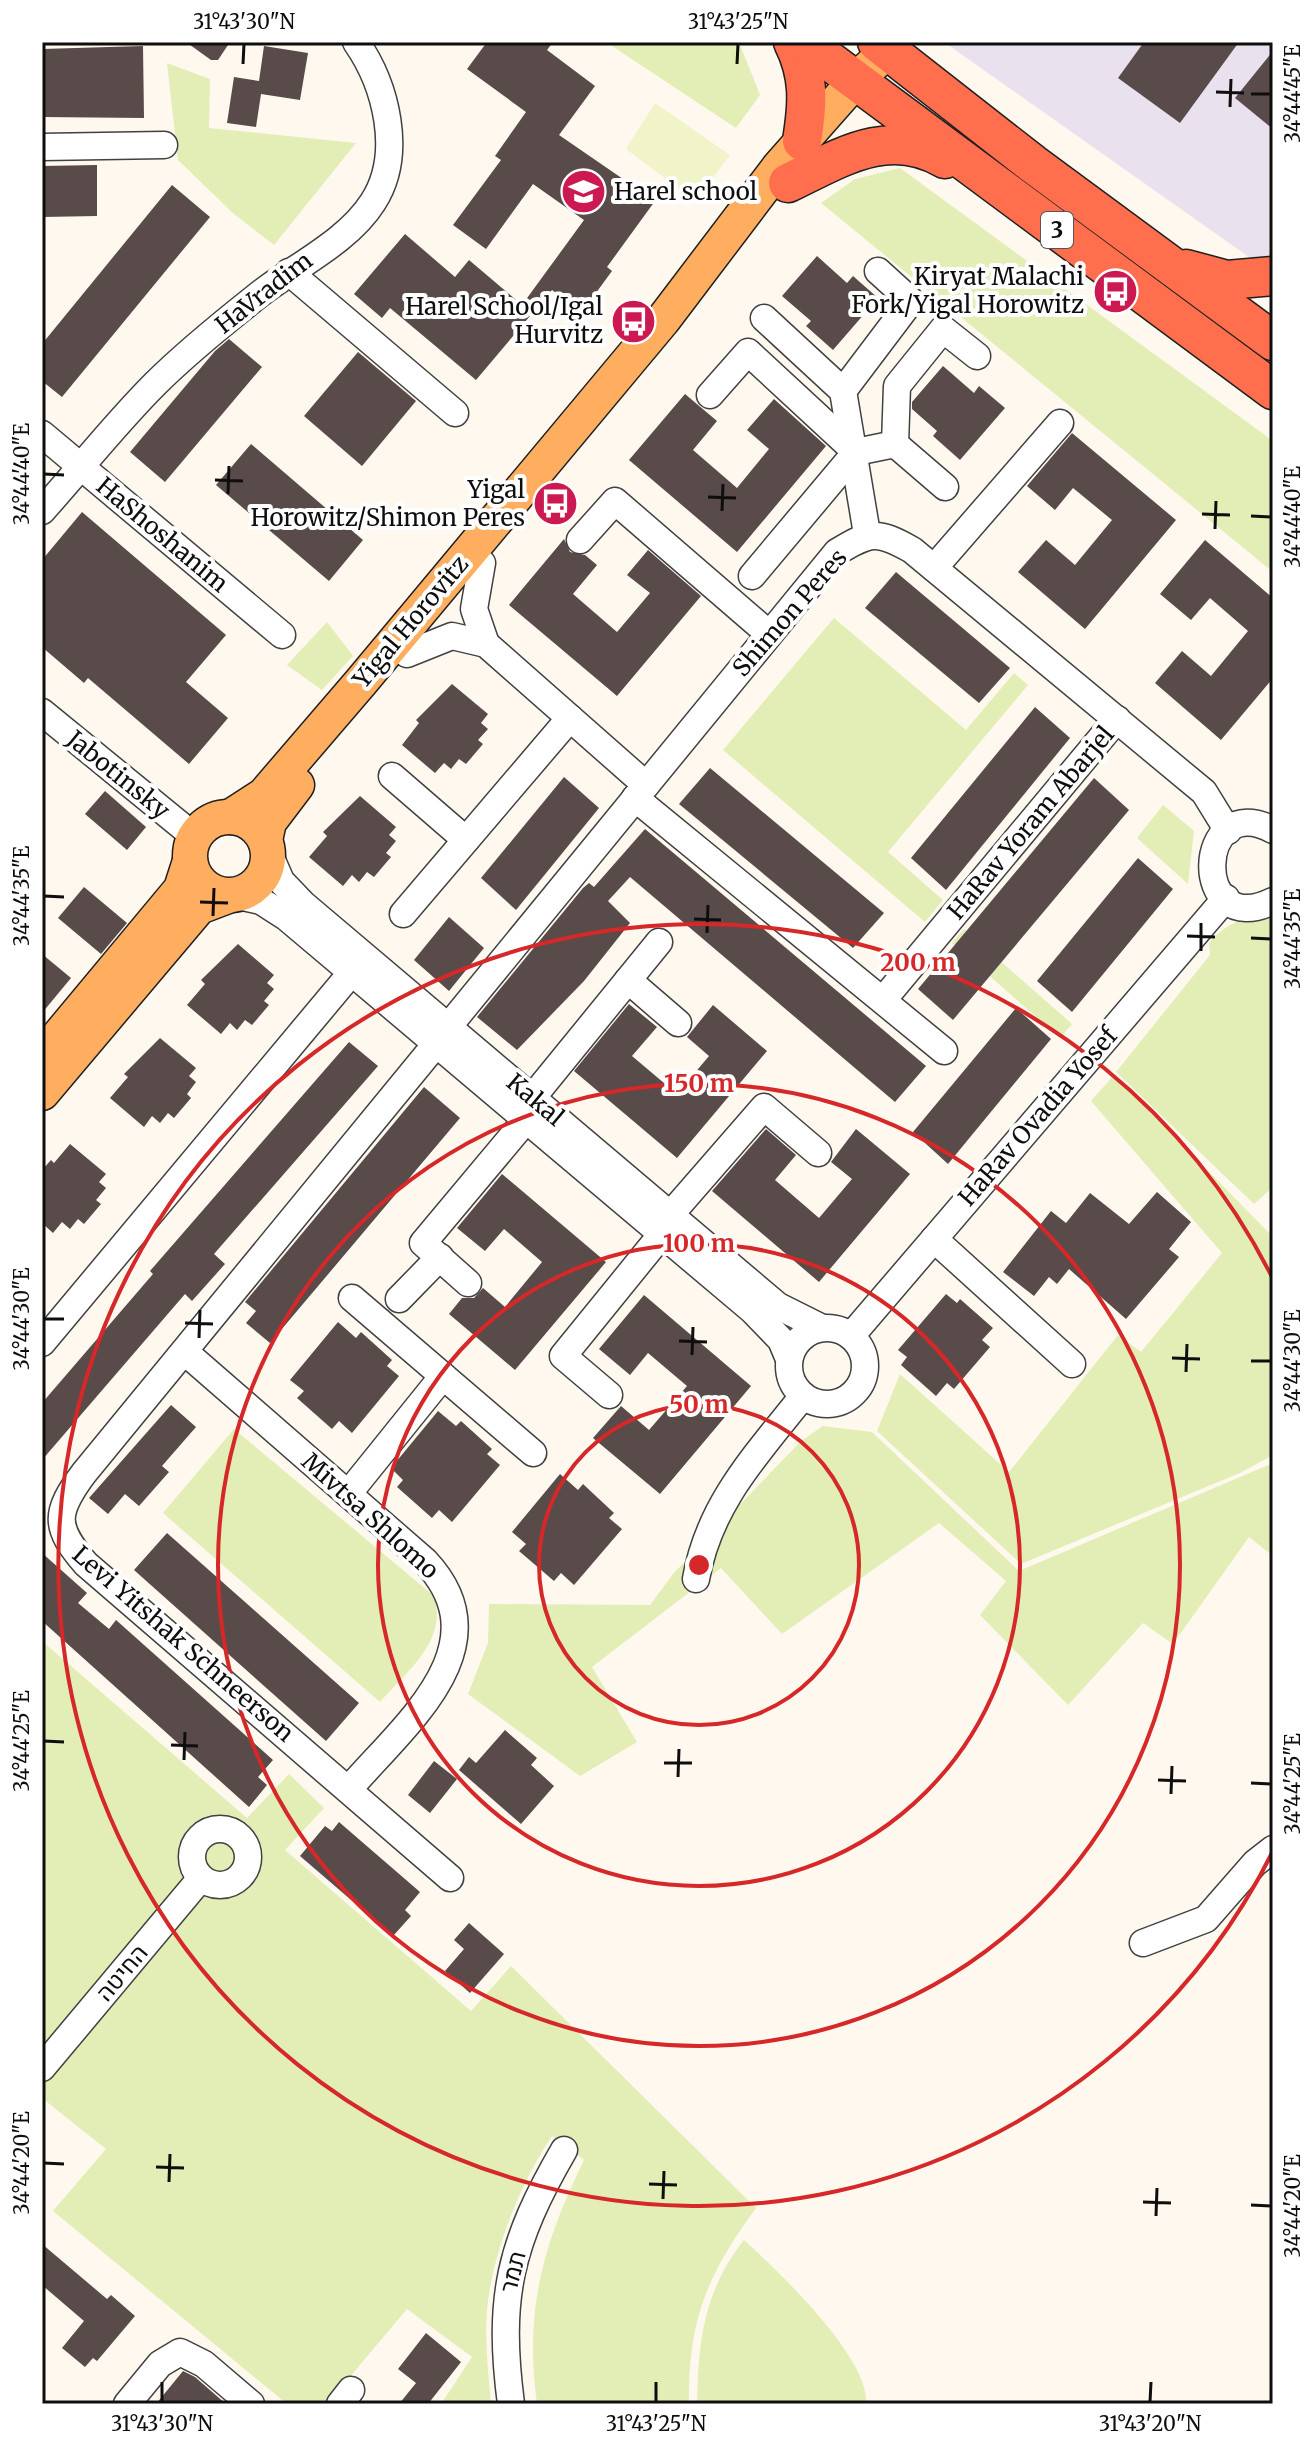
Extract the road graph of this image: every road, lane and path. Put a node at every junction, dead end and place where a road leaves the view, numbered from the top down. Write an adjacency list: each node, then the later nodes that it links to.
1 (356, 42): 13 (street, HaVradim)
2 (793, 42): 6 (highway)
3 (804, 42): 5 (highway, 3)
4 (882, 46): 5 (main road, Yigal Horovitz); 11 (highway, 3)
5 (861, 86): 6 (main road, Yigal Horovitz); 9 (main road, Yigal Horovitz); 10 (highway, 3)
6 (802, 141): 42 (main road, Yigal Horovitz)
7 (164, 145): 8 (street)
8 (42, 147)
9 (788, 183): 10 (highway); 30 (main road, Yigal Horovitz)
10 (1017, 200): 16 (highway, 3)
11 (1154, 254): 14 (highway); 16 (highway, 3)
12 (878, 271): 18 (street)
13 (289, 272): 20 (street); 25 (street, HaVradim)
14 (1273, 276)
15 (764, 318): 18 (street)
16 (1267, 350)
17 (977, 356): 23 (street)
18 (843, 391): 24 (street)
19 (710, 395): 24 (street)
20 (455, 413)
21 (1060, 423): 31 (street)
22 (42, 434): 25 (street, HaShoshanim)
23 (895, 444): 24 (street); 26 (street)
24 (856, 452): 28 (street); 32 (street)
25 (82, 467): 27 (street, HaVradim); 34 (street, HaShoshanim)
26 (945, 487)
27 (42, 511)
28 (867, 534): 31 (street, Shimon Peres); 33 (street, Shimon Peres)
29 (580, 540): 33 (street)
30 (482, 563): 35 (street); 36 (main road, Yigal Horovitz)
31 (934, 568): 39 (street, Shimon Peres)
32 (752, 576)
33 (769, 634): 41 (street, Shimon Peres)
34 (282, 635)
35 (486, 644): 36 (street); 38 (street)
36 (407, 654): 46 (main road, Yigal Horovitz)
37 (42, 712): 47 (street, Jabotinsky)
38 (570, 718): 41 (street); 45 (street)
39 (1117, 719): 44 (street, Shimon Peres); 55 (street, HaRav Yoram Abarjel)
40 (392, 776): 45 (street)
41 (640, 791): 55 (street); 57 (street, Shimon Peres)
42 (230, 817): 46 (main road); 47 (main road)
43 (1273, 830): 44 (street)
44 (1228, 831): 49 (street)
45 (466, 840): 51 (street)
46 (266, 845): 48 (main road); 57 (street, Kakal)
47 (192, 849): 48 (main road); 59 (main road)
48 (231, 896): 53 (street, Kakal); 60 (main road)
49 (1226, 898): 50 (street); 64 (street, HaRav Ovadia Yosef)
50 (1273, 901)
51 (403, 914)
52 (659, 942): 54 (street)
53 (352, 972): 57 (street, Kakal); 71 (street)
54 (628, 980): 56 (street); 61 (street)
55 (883, 1000): 58 (street)
56 (678, 1023)
57 (442, 1035): 61 (street, Kakal); 72 (street, Levi Yitshak Schneerson)
58 (944, 1051)
59 (42, 1056)
60 (42, 1093)
61 (529, 1109): 63 (street, Kakal); 65 (street)
62 (818, 1153): 63 (street)
63 (666, 1225): 69 (street, Kakal); 73 (street, Kakal); 76 (street)
64 (934, 1239): 70 (street, HaRav Ovadia Yosef); 74 (street)
65 (440, 1257): 66 (street); 68 (street)
66 (468, 1283)
67 (352, 1298): 75 (street)
68 (399, 1299)
69 (822, 1328): 70 (street); 73 (street)
70 (851, 1336): 77 (street)
71 (42, 1343)
72 (185, 1352): 79 (street, Mivtsa Shlomo); 81 (street, Levi Yitshak Schneerson)
73 (789, 1359): 77 (street)
74 (1072, 1364)
75 (443, 1376): 78 (street); 79 (street)
76 (609, 1395)
77 (803, 1396): 80 (street)
78 (533, 1453)
79 (348, 1494): 81 (street, Mivtsa Shlomo)
80 (696, 1579)
81 (349, 1789): 84 (street, Levi Yitshak Schneerson)
82 (1273, 1849): 85 (street)
83 (201, 1878): 86 (street, החיטה)
84 (450, 1878)
85 (1143, 1943)
86 (42, 2068)
87 (564, 2150): 90 (street, תמר)
88 (127, 2404): 89 (street)
89 (251, 2404)
90 (511, 2404)

